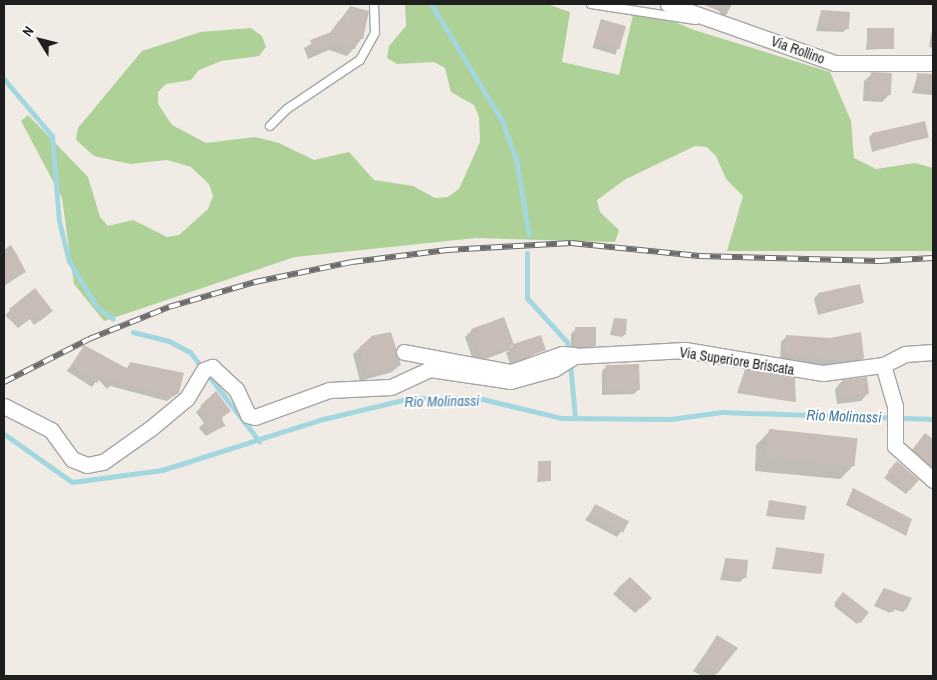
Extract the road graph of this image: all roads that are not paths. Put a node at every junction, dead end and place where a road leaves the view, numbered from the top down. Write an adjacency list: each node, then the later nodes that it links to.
1 (374, 4): 6 (lane)
2 (591, 4): 4 (lane)
3 (668, 4): 4 (street, Via Rollino)
4 (711, 18): 5 (street, Via Rollino)
5 (933, 63)
6 (270, 126)
7 (404, 352): 9 (street)
8 (933, 352): 10 (street)
9 (575, 356): 10 (street, Via Superiore Briscata); 11 (street, Via Superiore Briscata)
10 (886, 370): 12 (street)
11 (4, 406)
12 (933, 480)

